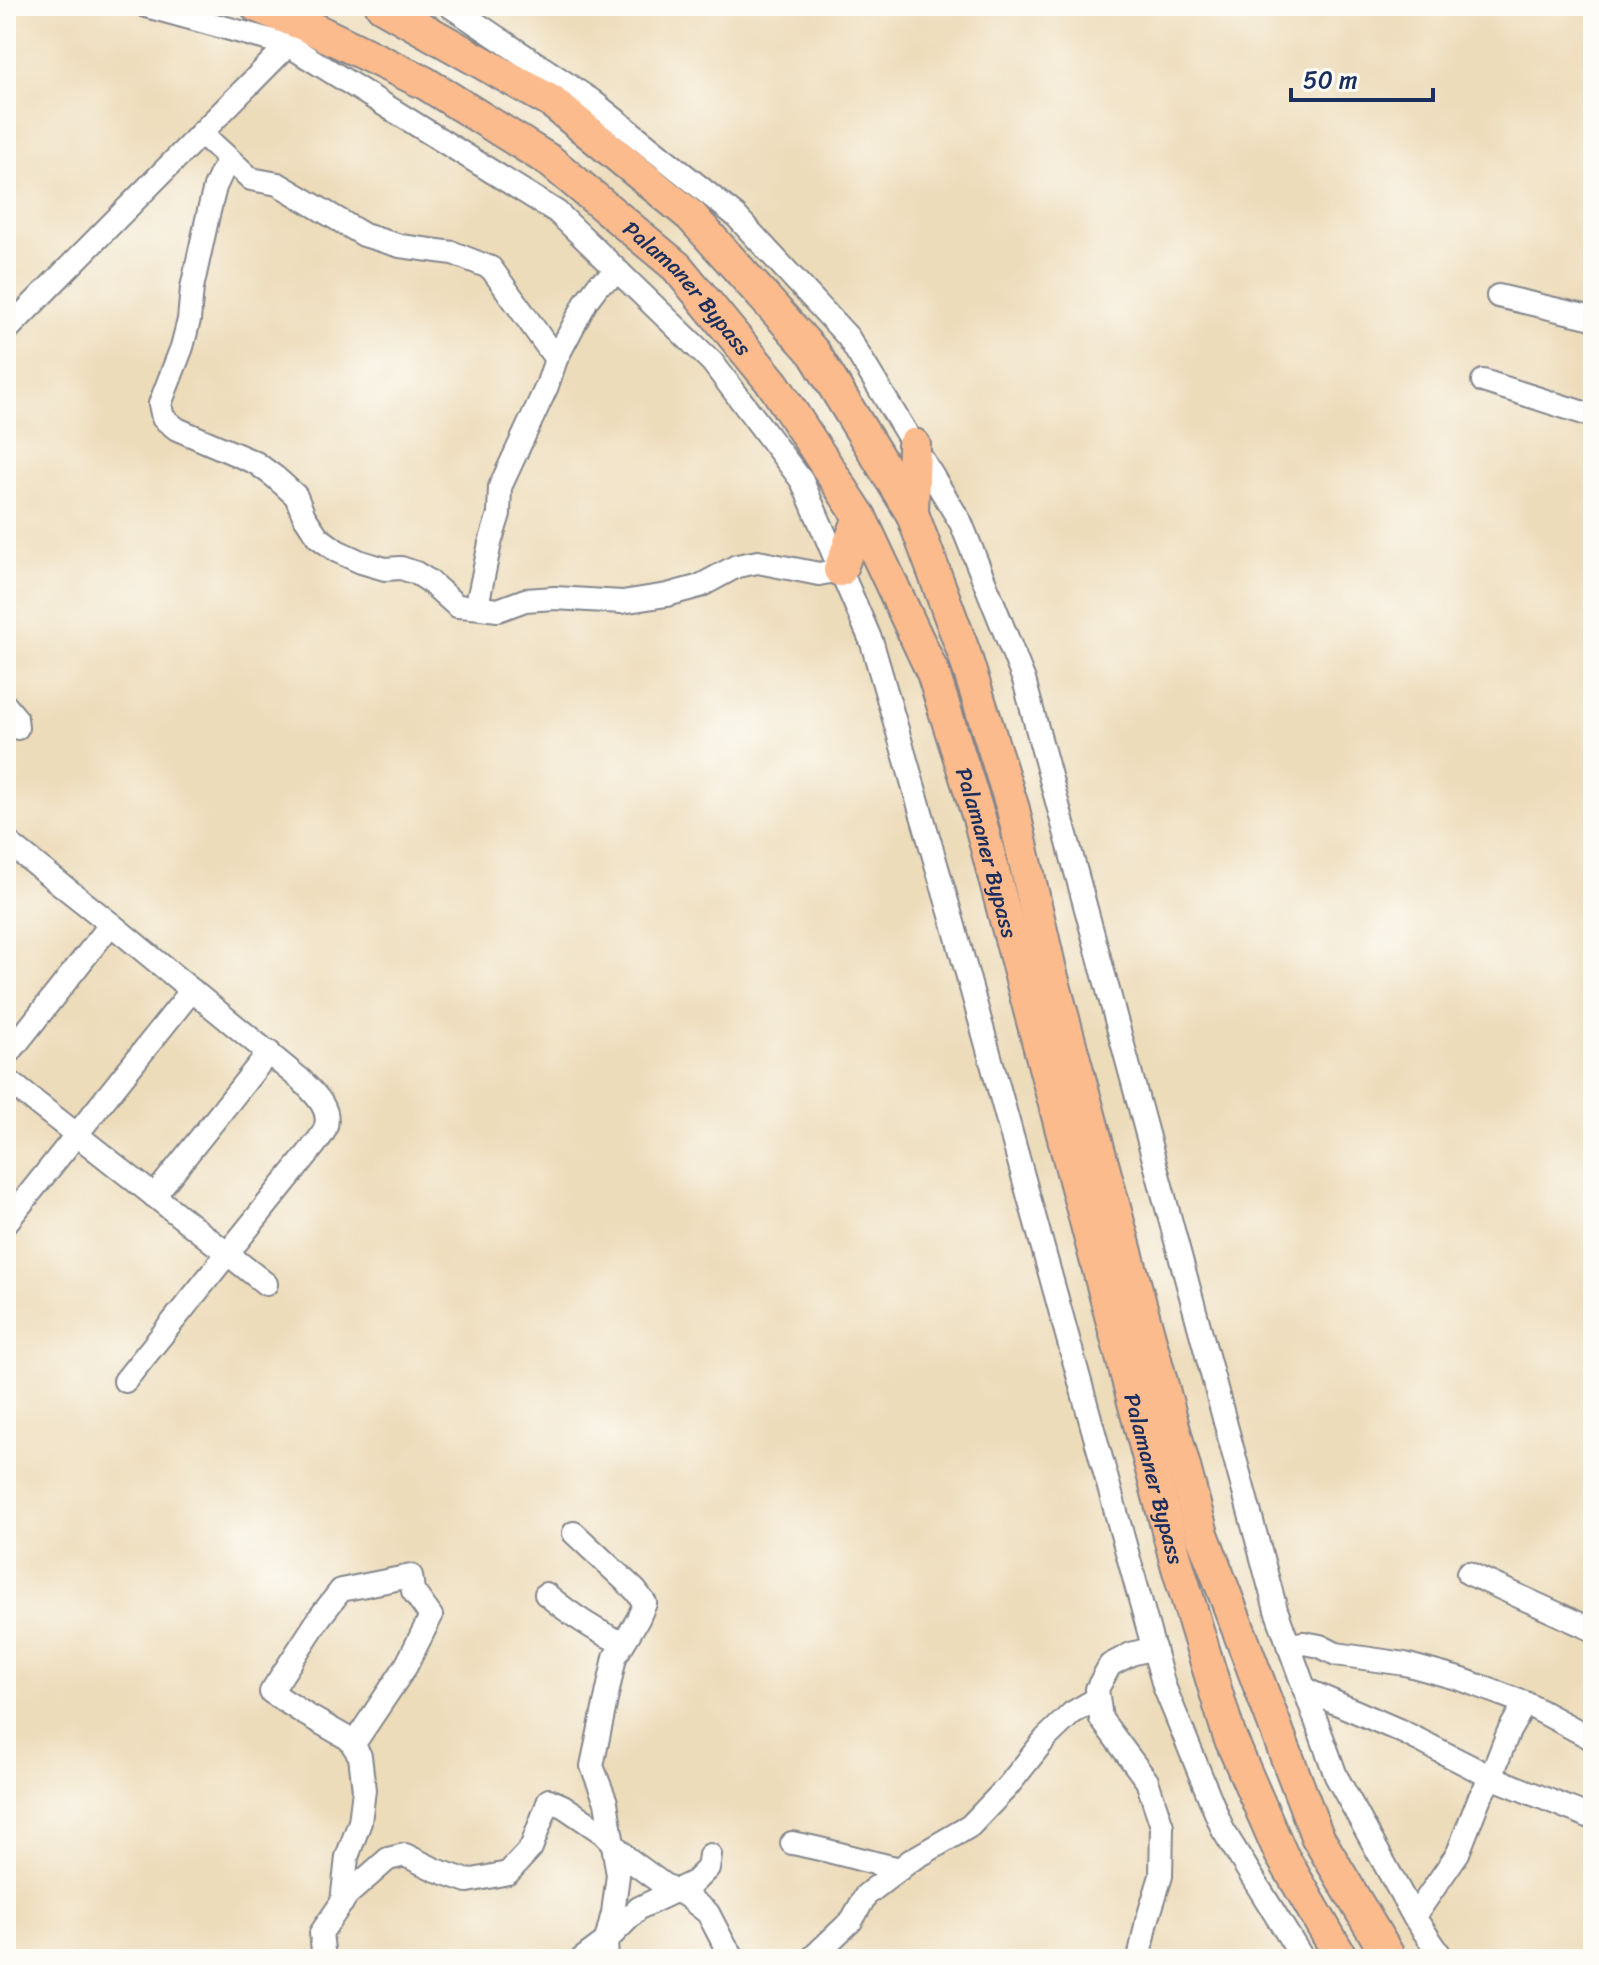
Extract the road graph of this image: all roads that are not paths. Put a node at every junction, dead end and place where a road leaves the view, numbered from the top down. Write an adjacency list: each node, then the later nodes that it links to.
1 (146, 6): 5 (street)
2 (257, 6): 17 (highway, Palamaner Bypass)
3 (382, 6): 16 (highway, Palamaner Bypass)
4 (450, 6): 15 (street)
5 (288, 45): 6 (street); 8 (street)
6 (201, 133): 7 (street); 11 (street)
7 (228, 159): 12 (street); 19 (street)
8 (620, 273): 12 (street); 18 (street)
9 (1498, 296): 10 (street)
10 (1593, 318)
11 (6, 331)
12 (556, 359): 19 (street)
13 (1483, 381): 14 (street)
14 (1593, 416)
15 (914, 445): 16 (highway); 39 (street)
16 (912, 513): 63 (highway, Palamaner Bypass)
17 (860, 517): 18 (highway); 62 (highway, Palamaner Bypass)
18 (840, 570): 19 (street); 40 (street)
19 (472, 607)
20 (6, 706): 21 (street)
21 (17, 728)
22 (6, 841): 23 (street)
23 (111, 924): 24 (street); 26 (street)
24 (192, 990): 25 (street); 28 (street)
25 (269, 1052): 29 (street); 31 (street)
26 (6, 1057)
27 (6, 1079): 28 (street)
28 (76, 1135): 29 (street); 30 (street)
29 (154, 1196): 31 (street)
30 (6, 1223)
31 (227, 1254): 32 (street); 33 (street)
32 (266, 1284)
33 (125, 1381)
34 (574, 1533): 38 (street)
35 (1468, 1573): 37 (street)
36 (546, 1594): 38 (street)
37 (1593, 1630)
38 (623, 1643): 49 (street)
39 (1288, 1645): 41 (street); 43 (street)
40 (1154, 1648): 42 (street); 61 (street)
41 (1304, 1689): 46 (street); 54 (street)
42 (1098, 1698): 51 (street); 60 (street)
43 (1525, 1703): 44 (street); 46 (street)
44 (1593, 1739)
45 (353, 1745): 45 (street); 53 (street)
46 (1491, 1777): 47 (street); 54 (street)
47 (1593, 1818)
48 (792, 1843): 51 (street)
49 (613, 1844): 52 (street); 53 (street); 55 (street)
50 (710, 1855): 52 (street)
51 (900, 1869): 59 (street)
52 (675, 1890): 55 (street); 58 (street)
53 (342, 1903): 56 (street)
54 (1414, 1917): 64 (street)
55 (607, 1950): 57 (street)
56 (324, 1959)
57 (582, 1959)
58 (735, 1959)
59 (811, 1959)
60 (1139, 1959)
61 (1303, 1959)
62 (1342, 1959)
63 (1390, 1959)
64 (1443, 1959)

